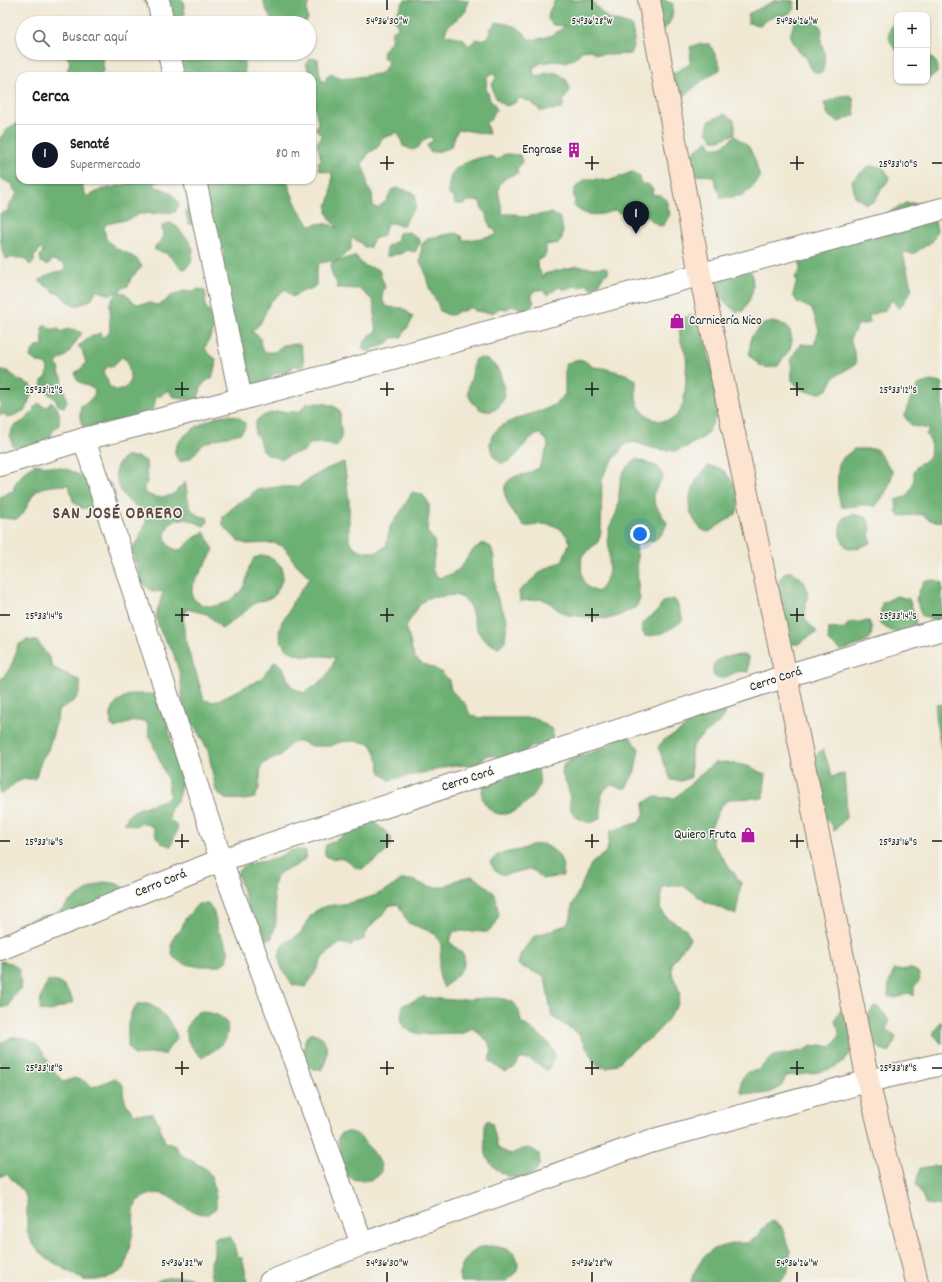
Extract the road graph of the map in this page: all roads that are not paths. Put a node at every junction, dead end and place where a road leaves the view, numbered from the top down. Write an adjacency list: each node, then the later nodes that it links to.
1 (158, 0): 3 (street)
2 (649, 0): 8 (main road)
3 (161, 16)
4 (171, 60): 5 (street)
5 (173, 72)
6 (196, 184): 9 (street)
7 (942, 208): 8 (street)
8 (700, 274): 9 (street); 13 (main road)
9 (241, 399): 10 (street)
10 (84, 439): 11 (street); 14 (street)
11 (0, 465)
12 (942, 629): 13 (street, Cerro Corá)
13 (786, 676): 14 (street, Cerro Corá); 17 (main road)
14 (221, 860): 15 (street, Cerro Corá); 18 (street)
15 (0, 949)
16 (942, 1064): 17 (street)
17 (868, 1081): 18 (street); 20 (main road)
18 (362, 1244): 19 (street)
19 (270, 1282)
20 (918, 1282)

